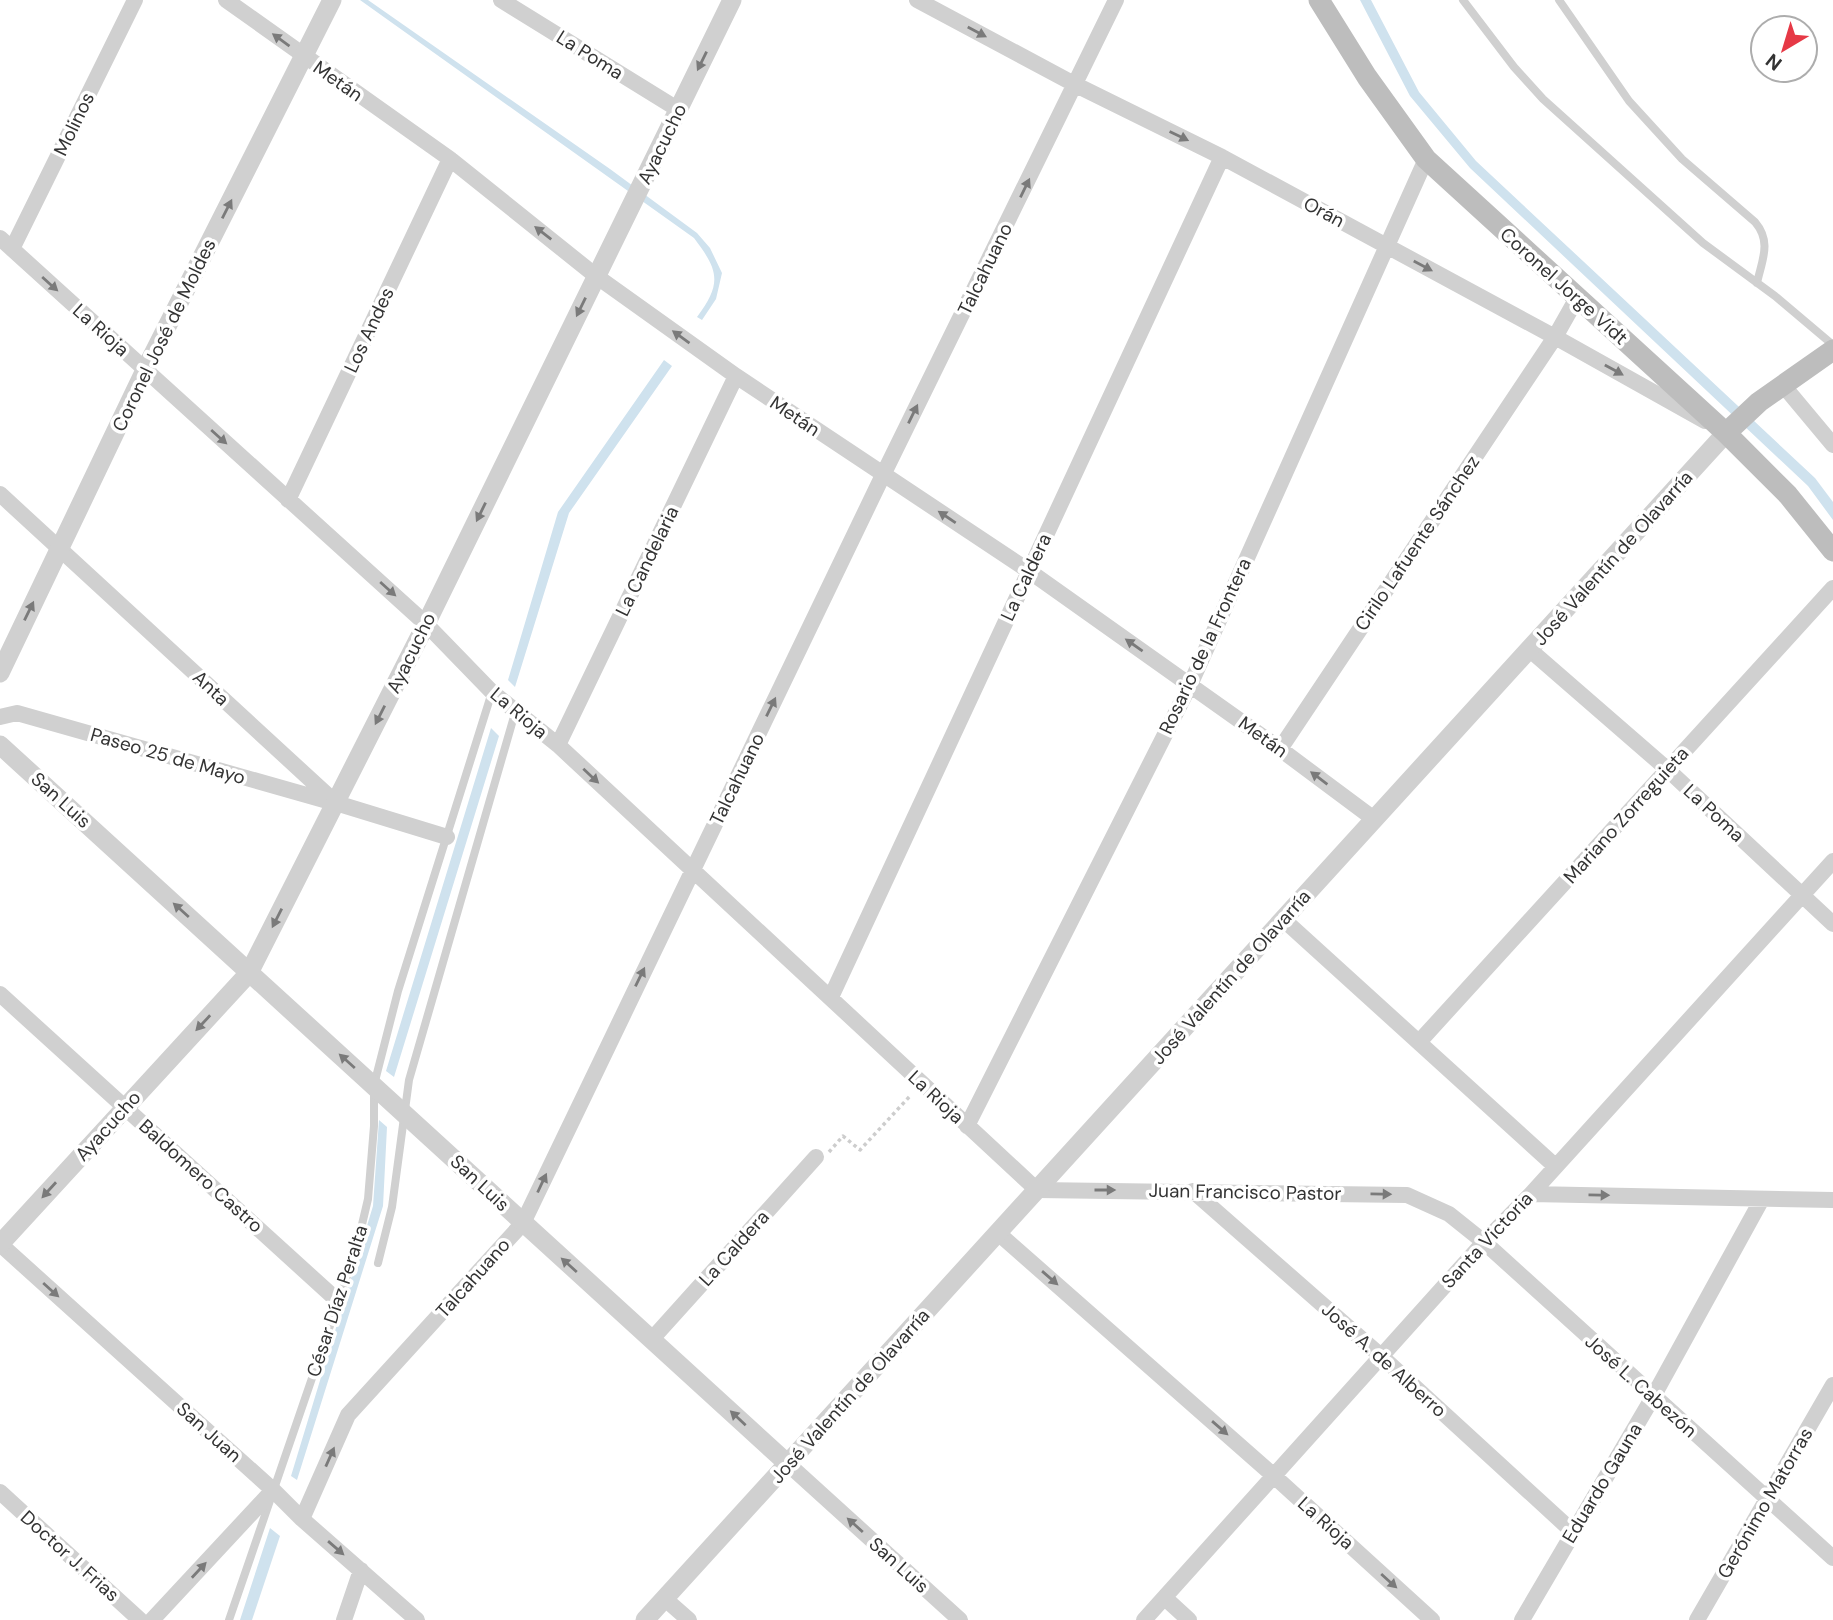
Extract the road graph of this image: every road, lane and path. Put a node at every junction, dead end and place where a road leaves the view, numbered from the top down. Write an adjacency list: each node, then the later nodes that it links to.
1 (135, 0): 17 (street, Molinos)
2 (226, 0): 11 (street, Metán, one-way to 2)
3 (501, 0): 13 (street, La Poma)
4 (732, 0): 13 (street, Ayacucho, one-way to 13)
5 (1116, 0): 12 (street, Talcahuano)
6 (1319, 0): 16 (main road, Coronel Jorge Vidt)
7 (1463, 0): 20 (lane)
8 (1559, 0): 20 (lane)
9 (923, 1): 12 (street, Orán, one-way to 12)
10 (330, 4): 11 (street, Coronel José de Moldes)
11 (304, 56): 15 (street, Metán); 24 (street, Coronel José de Moldes, one-way to 11)
12 (1076, 85): 14 (street, Orán, one-way to 14); 29 (street, Talcahuano, one-way to 12)
13 (679, 110): 19 (street, Ayacucho)
14 (1222, 157): 18 (street, Orán); 34 (street, La Caldera)
15 (450, 159): 19 (street, Metán, one-way to 15); 31 (street, Los Andes)
16 (1426, 159): 18 (street, Rosario de la Frontera); 21 (main road, Coronel Jorge Vidt)
17 (6, 243): 24 (street, La Rioja, one-way to 24)
18 (1385, 245): 22 (street, Orán, one-way to 22); 39 (street, Rosario de la Frontera)
19 (596, 275): 25 (street, Metán, one-way to 19); 36 (street, Ayacucho, one-way to 36)
20 (1757, 283): 23 (lane)
21 (1577, 298): 22 (street, Cirilo Lafuente Sánchez); 27 (main road, Coronel Jorge Vidt)
22 (1555, 337): 27 (street, Orán, one-way to 27); 45 (street, Cirilo Lafuente Sánchez)
23 (1833, 348): 26 (main road, José Valentín de Olavarría)
24 (145, 370): 31 (street, La Rioja, one-way to 31); 32 (street, Coronel José de Moldes)
25 (736, 376): 29 (street, Metán); 44 (street, La Candelaria)
26 (1783, 385): 27 (main road, José Valentín de Olavarría); 28 (street)
27 (1730, 428): 33 (main road, Coronel Jorge Vidt); 37 (street, José Valentín de Olavarría)
28 (1833, 446)
29 (883, 475): 34 (street, Metán, one-way to 29); 51 (street, Talcahuano, one-way to 29)
30 (0, 494): 32 (street, Anta)
31 (288, 500): 36 (street, La Rioja, one-way to 36)
32 (59, 549): 38 (street, Coronel José de Moldes, one-way to 32); 47 (street, Anta)
33 (1833, 551)
34 (1029, 571): 39 (street, Metán, one-way to 34); 57 (street, La Caldera)
35 (1833, 588): 46 (street, Mariano Zorreguieta)
36 (426, 624): 40 (street, La Rioja); 47 (street, Ayacucho, one-way to 47)
37 (1530, 650): 46 (street, La Poma); 48 (street, José Valentín de Olavarría)
38 (0, 673)
39 (1190, 685): 45 (street, Metán); 63 (street, Rosario de la Frontera)
40 (492, 692): 41 (street, La Rioja); 49 (lane, César Díaz Peralta)
41 (516, 713): 44 (street, La Rioja); 62 (lane)
42 (0, 717): 47 (street, Paseo 25 de Mayo)
43 (0, 745): 55 (street, San Luis, one-way to 43)
44 (558, 745): 51 (street, La Rioja, one-way to 51)
45 (1280, 749): 48 (street, Metán, one-way to 45)
46 (1667, 769): 52 (street, La Poma); 58 (street, Mariano Zorreguieta)
47 (336, 803): 49 (street, Anta); 55 (street, Ayacucho, one-way to 55)
48 (1374, 819): 53 (street, José Valentín de Olavarría)
49 (447, 837): 60 (lane, César Díaz Peralta)
50 (1833, 861): 52 (street, Santa Victoria)
51 (693, 870): 57 (street, La Rioja); 72 (street, Talcahuano, one-way to 51)
52 (1802, 895): 54 (street, La Poma); 65 (street, Santa Victoria)
53 (1284, 920): 58 (street); 66 (street, José Valentín de Olavarría)
54 (1833, 924)
55 (249, 973): 60 (street, San Luis, one-way to 55); 61 (street, Ayacucho, one-way to 61)
56 (0, 994): 61 (street, Baldomero Castro)
57 (831, 997): 59 (street, La Rioja)
58 (1419, 1042): 65 (street)
59 (922, 1083): 63 (street, La Rioja); 64 (path)
60 (374, 1085): 62 (street, San Luis); 77 (lane, César Díaz Peralta)
61 (124, 1107): 75 (street, Ayacucho, one-way to 75); 77 (street, Baldomero Castro)
62 (403, 1112): 72 (street, San Luis); 76 (lane)
63 (967, 1126): 66 (street, La Rioja)
64 (816, 1157): 78 (street, La Caldera)
65 (1555, 1166): 68 (street, Santa Victoria)
66 (1037, 1190): 67 (street, Juan Francisco Pastor, one-way to 67); 73 (street, José Valentín de Olavarría)
67 (1193, 1191): 71 (street, Juan Francisco Pastor, one-way to 71); 79 (street, José A. de Alberro)
68 (1531, 1194): 69 (street, one-way to 69); 74 (street, Santa Victoria)
69 (1762, 1199): 70 (street); 81 (street, Eduardo Gauna)
70 (1833, 1200)
71 (1449, 1214): 74 (street, José L. Cabezón)
72 (523, 1223): 78 (street, San Luis, one-way to 72); 87 (street, Talcahuano, one-way to 72)
73 (998, 1233): 82 (street, José Valentín de Olavarría); 83 (street, La Rioja, one-way to 83)
74 (1483, 1242): 79 (street, Santa Victoria); 81 (street, José L. Cabezón)
75 (0, 1244): 84 (street, San Juan, one-way to 84)
76 (379, 1264)
77 (339, 1302): 84 (lane, César Díaz Peralta)
78 (652, 1339): 82 (street, San Luis, one-way to 78)
79 (1381, 1356): 83 (street, Santa Victoria); 88 (street, José A. de Alberro)
80 (1833, 1385): 86 (street, Gerónimo Matorras)
81 (1653, 1397): 86 (street, José L. Cabezón); 88 (street, Eduardo Gauna)
82 (788, 1464): 91 (street, José Valentín de Olavarría); 100 (street, San Luis, one-way to 82)
83 (1274, 1476): 92 (street, Santa Victoria); 103 (street, La Rioja, one-way to 103)
84 (273, 1490): 87 (street, San Juan); 94 (street, one-way to 84); 95 (lane, César Díaz Peralta)
85 (0, 1492): 93 (street, Doctor J. Frias)
86 (1767, 1500): 89 (street, José L. Cabezón); 105 (street, Gerónimo Matorras)
87 (302, 1519): 90 (street, San Juan, one-way to 90)
88 (1572, 1531): 104 (street, Eduardo Gauna)
89 (1833, 1558)
90 (361, 1570): 96 (street); 97 (street, San Juan)
91 (664, 1598): 98 (street, José Valentín de Olavarría); 99 (street)
92 (1164, 1598): 101 (street, Santa Victoria); 102 (street)
93 (140, 1620)
94 (152, 1620)
95 (229, 1620)
96 (344, 1620)
97 (417, 1620)
98 (645, 1620)
99 (689, 1620)
100 (960, 1620)
101 (1144, 1620)
102 (1189, 1620)
103 (1432, 1620)
104 (1522, 1620)
105 (1698, 1620)

